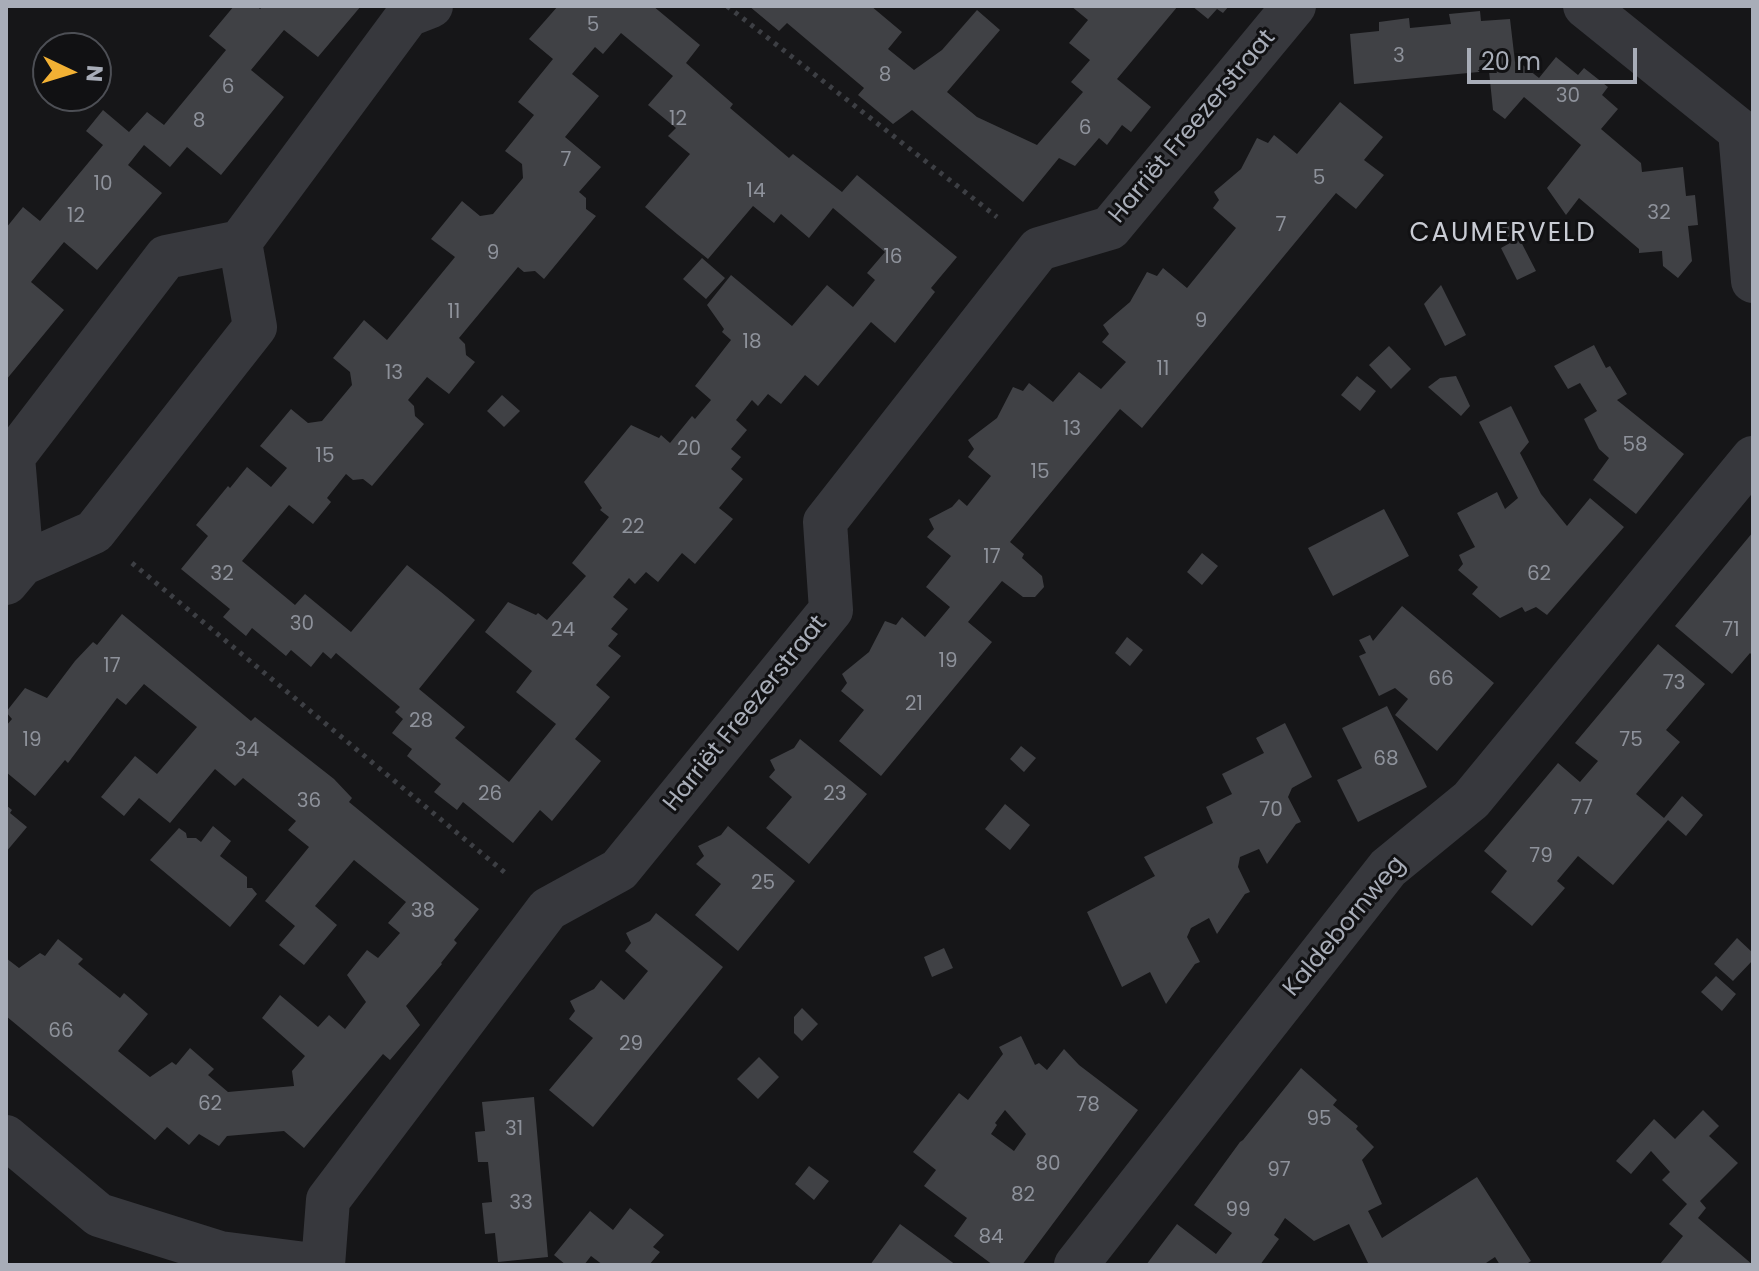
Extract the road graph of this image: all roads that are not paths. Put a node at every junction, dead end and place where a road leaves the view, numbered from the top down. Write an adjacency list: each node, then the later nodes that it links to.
1 (431, 6): 4 (street)
2 (1294, 6): 10 (street, Harriët Freezerstraat)
3 (1585, 6): 5 (street)
4 (240, 242): 7 (street); 7 (street)
5 (1753, 281)
6 (1753, 458): 11 (street, Kaldebornweg)
7 (14, 573)
8 (6, 1137): 9 (street)
9 (313, 1265)
10 (323, 1265)
11 (1076, 1265)

